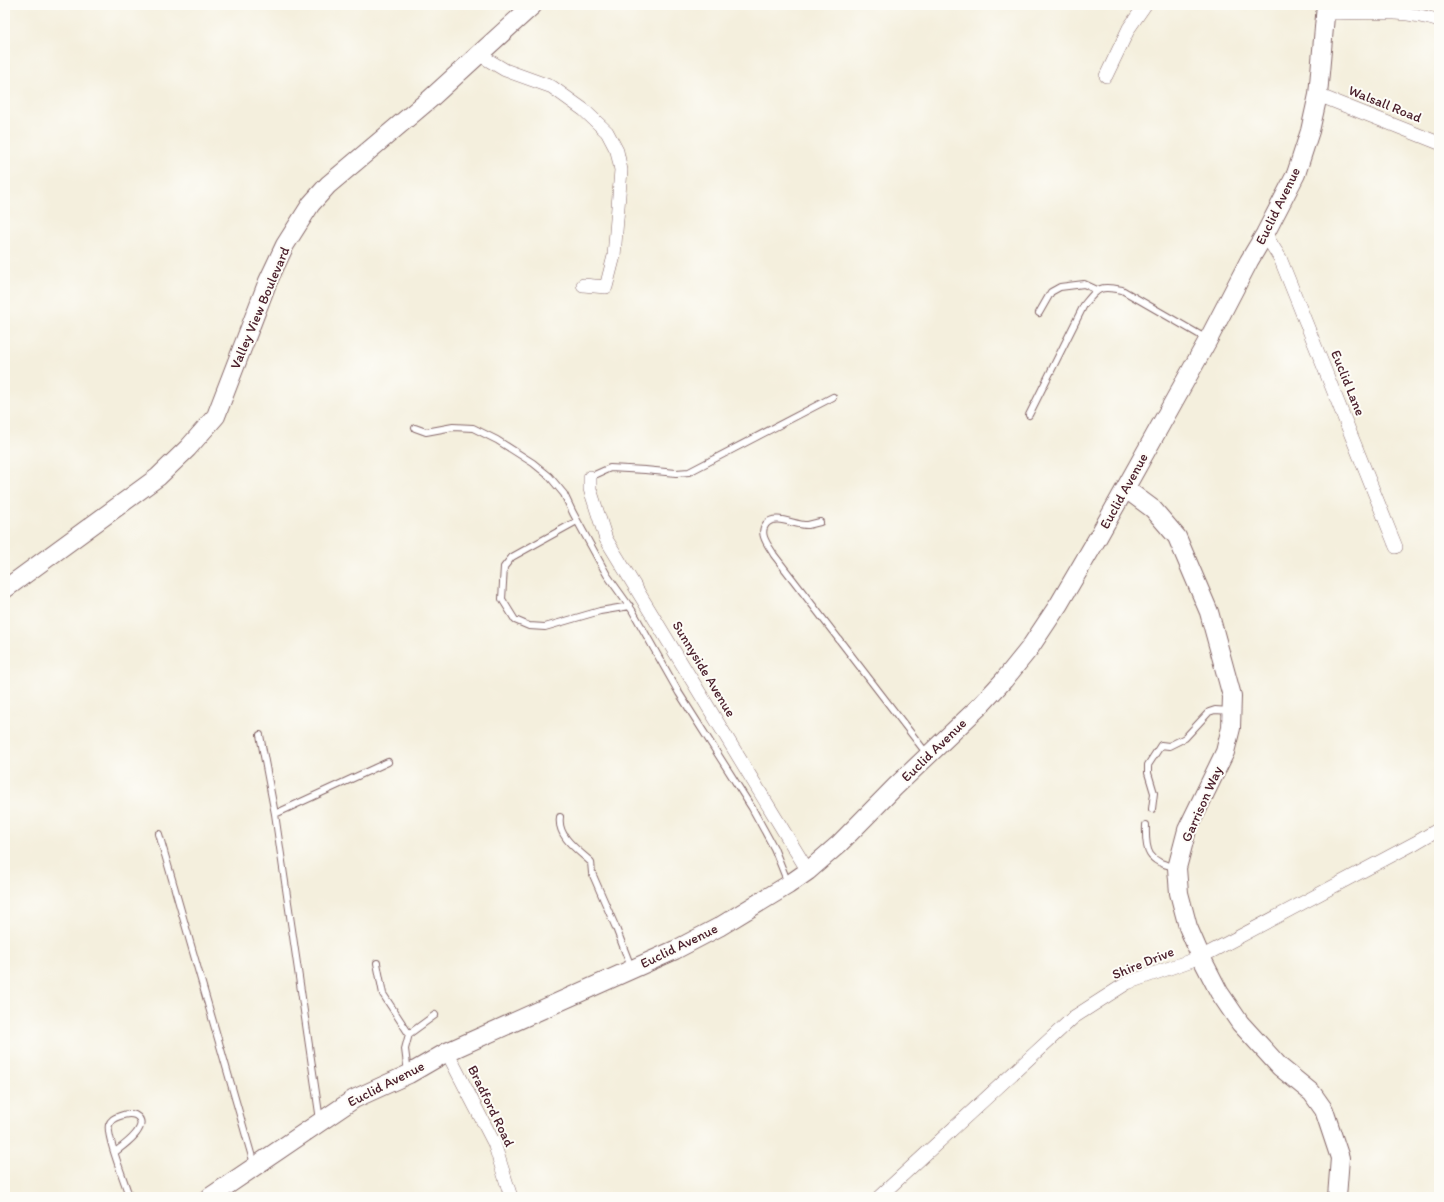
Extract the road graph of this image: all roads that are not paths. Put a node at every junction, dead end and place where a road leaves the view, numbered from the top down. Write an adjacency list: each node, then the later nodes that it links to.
1 (533, 5): 5 (street, Valley View Boulevard)
2 (1145, 5): 6 (street)
3 (1326, 9): 4 (street); 7 (street, Euclid Avenue)
4 (1439, 21)
5 (478, 54): 10 (street); 22 (street, Valley View Boulevard)
6 (1106, 76)
7 (1318, 95): 8 (street, Walsall Road); 9 (street, Euclid Avenue)
8 (1439, 144)
9 (1265, 234): 13 (street, Euclid Avenue); 21 (street, Euclid Lane)
10 (583, 285)
11 (1097, 290): 12 (lane); 13 (lane); 15 (lane)
12 (1038, 313)
13 (1208, 340): 18 (street, Euclid Avenue)
14 (833, 397): 17 (lane)
15 (1029, 415)
16 (415, 428): 19 (lane)
17 (590, 477): 35 (street, Sunnyside Avenue)
18 (1126, 489): 24 (street, Garrison Way); 26 (street, Euclid Avenue)
19 (577, 521): 23 (lane); 23 (lane)
20 (820, 522): 26 (lane)
21 (1396, 547)
22 (5, 589)
23 (630, 606): 36 (lane)
24 (1232, 711): 28 (lane); 34 (street, Garrison Way)
25 (260, 735): 29 (lane)
26 (928, 755): 35 (street, Euclid Avenue)
27 (388, 762): 29 (lane)
28 (1152, 809)
29 (275, 814): 44 (lane)
30 (560, 817): 39 (lane)
31 (1146, 825): 34 (lane)
32 (1439, 829): 37 (street, Shire Drive)
33 (158, 834): 46 (lane)
34 (1177, 868): 37 (street, Garrison Way)
35 (808, 871): 36 (street, Euclid Avenue)
36 (788, 885): 39 (street, Euclid Avenue)
37 (1201, 957): 50 (street, Shire Drive); 51 (street, Garrison Way)
38 (377, 963): 41 (lane)
39 (632, 969): 42 (street, Euclid Avenue)
40 (435, 1015): 41 (lane)
41 (409, 1034): 43 (lane)
42 (447, 1052): 43 (street, Euclid Avenue); 49 (street, Bradford Road)
43 (409, 1074): 44 (street, Euclid Avenue)
44 (320, 1122): 46 (street, Euclid Avenue)
45 (115, 1152): 45 (lane); 47 (lane)
46 (255, 1167): 48 (street, Euclid Avenue)
47 (130, 1197)
48 (210, 1197)
49 (511, 1197)
50 (880, 1197)
51 (1337, 1197)

